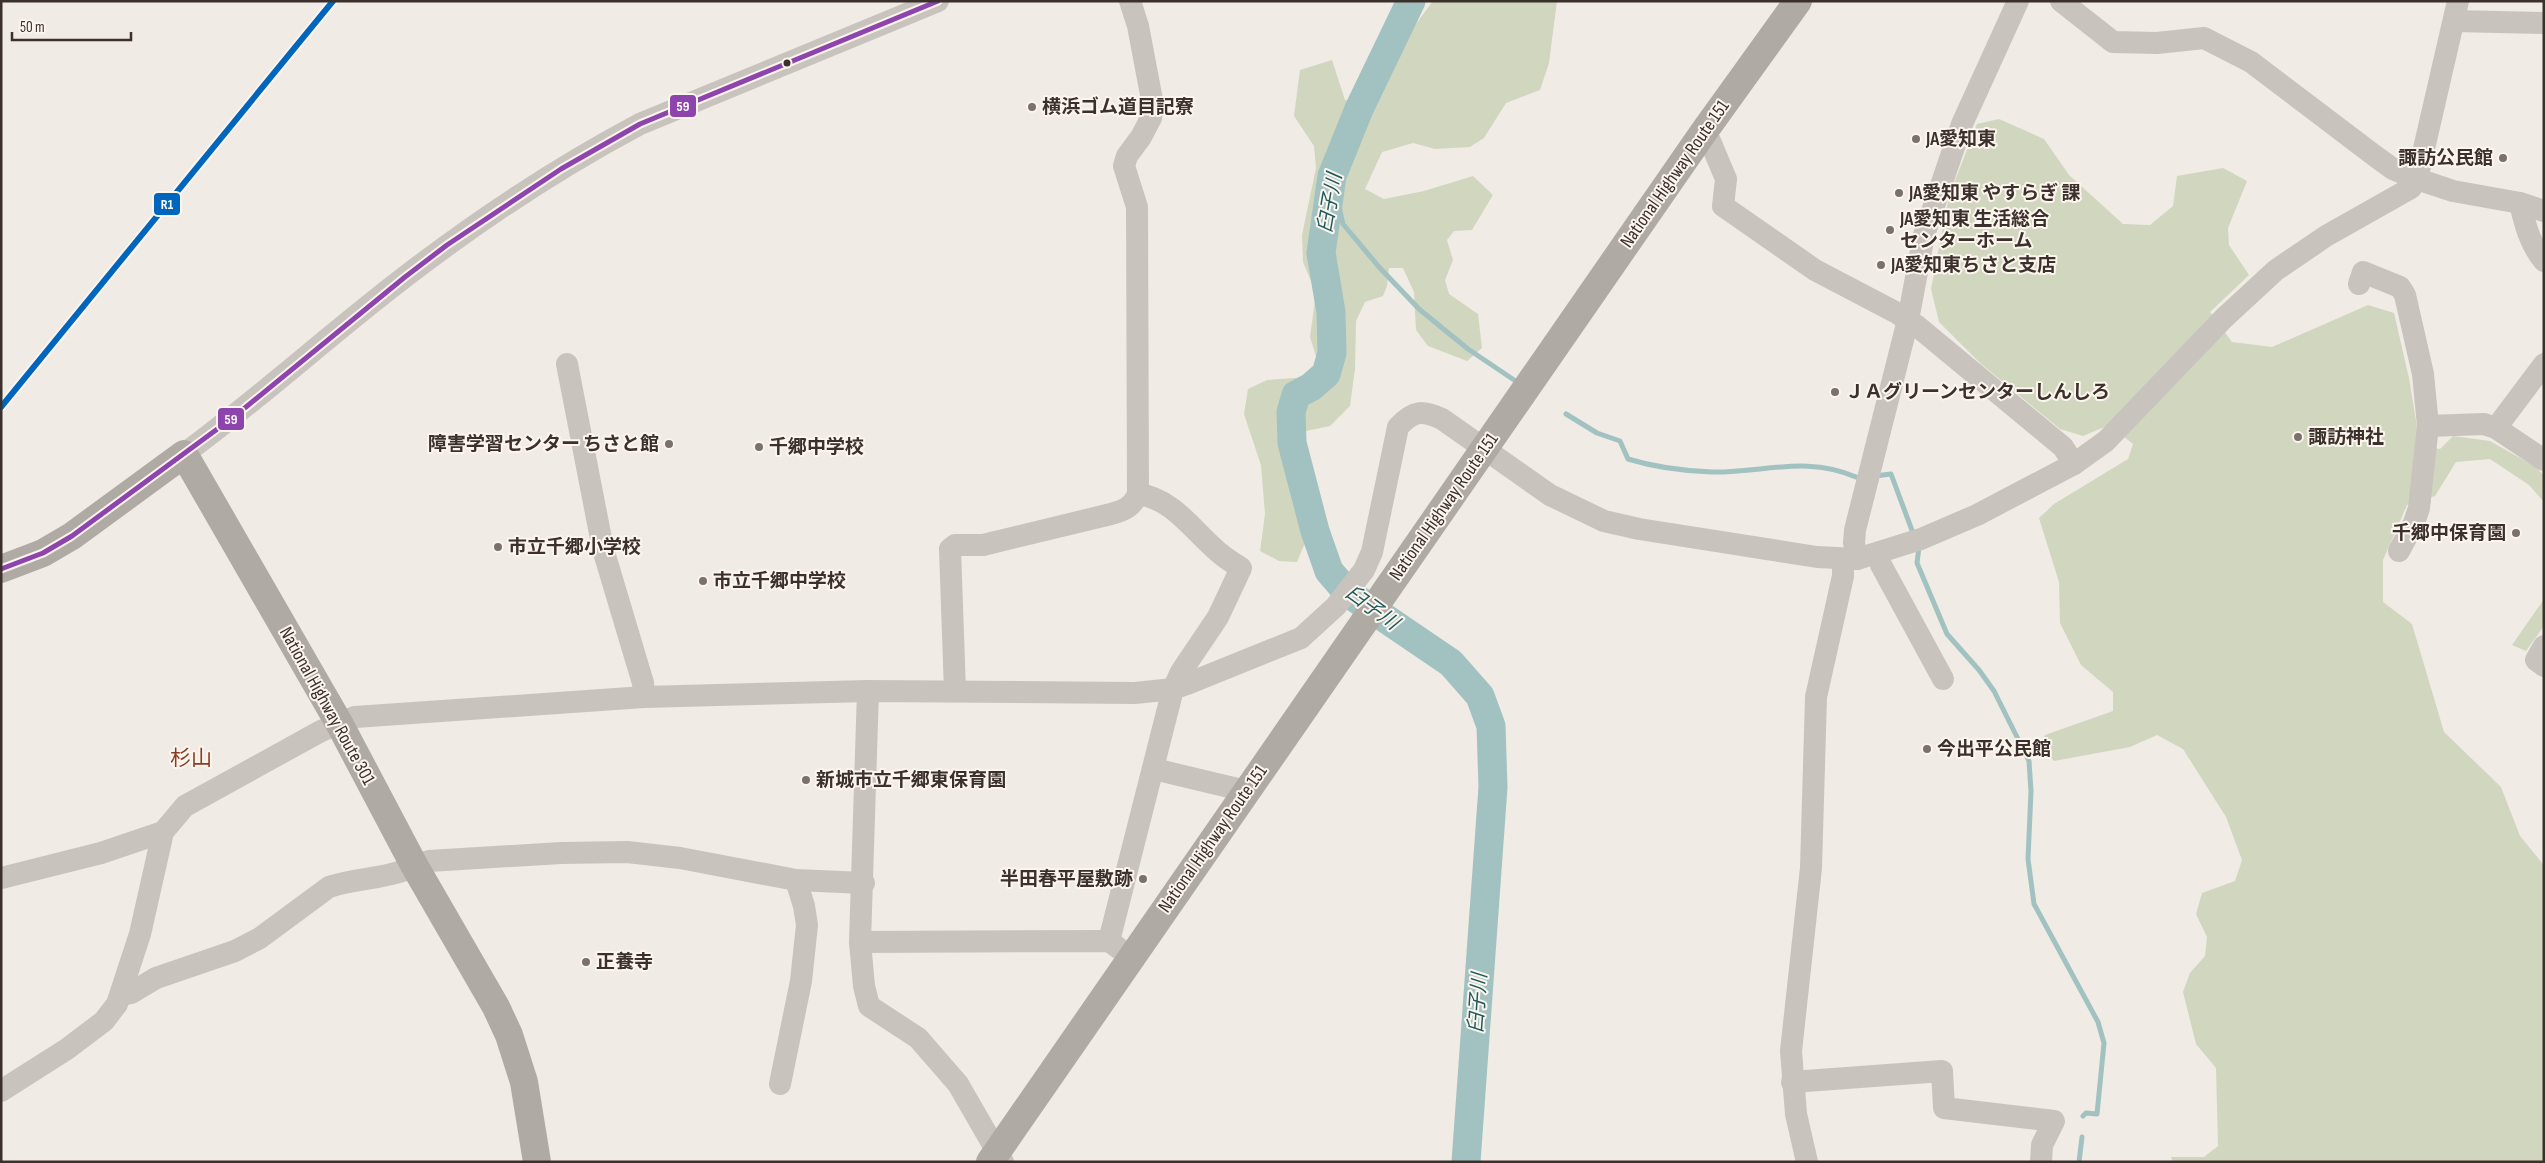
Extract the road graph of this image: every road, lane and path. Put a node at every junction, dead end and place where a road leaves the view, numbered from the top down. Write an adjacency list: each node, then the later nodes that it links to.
1 (938, 1): 20 (street)
2 (1130, 1): 23 (street)
3 (1798, 1): 8 (highway, National Highway Route 151)
4 (2018, 1): 14 (street)
5 (2061, 1): 9 (street)
6 (2456, 11): 7 (street); 9 (street)
7 (2544, 23)
8 (1703, 133): 14 (street); 19 (highway, National Highway Route 151)
9 (2417, 179): 10 (street); 22 (street)
10 (2520, 203): 11 (street); 12 (street)
11 (2544, 210)
12 (2544, 261)
13 (2359, 284): 17 (street)
14 (1908, 320): 22 (street); 25 (street)
15 (567, 364): 33 (street)
16 (2541, 372): 18 (street)
17 (2428, 426): 18 (street); 24 (street)
18 (2496, 428): 21 (street)
19 (1485, 448): 25 (street); 30 (street); 36 (highway, National Highway Route 151)
20 (184, 454): 26 (highway); 34 (highway, National Highway Route 301)
21 (2544, 460)
22 (2074, 464): 25 (street)
23 (1138, 494): 30 (street); 32 (street)
24 (2398, 551)
25 (1860, 558): 29 (street); 46 (street)
26 (1, 569)
27 (2544, 646): 28 (street)
28 (2544, 666)
29 (1943, 680)
30 (1172, 689): 32 (street); 35 (street)
31 (868, 691): 32 (street); 33 (street); 41 (street)
32 (955, 691)
33 (644, 697): 34 (street)
34 (339, 723): 37 (street); 38 (highway, National Highway Route 301)
35 (1154, 769): 36 (street); 42 (street)
36 (1246, 791): 44 (highway, National Highway Route 151)
37 (163, 832): 39 (street); 45 (street)
38 (414, 865): 40 (street); 45 (street); 50 (highway, National Highway Route 301)
39 (1, 878)
40 (796, 880): 41 (street); 47 (street)
41 (864, 882): 43 (street)
42 (1109, 941): 43 (street); 44 (street)
43 (860, 942): 49 (street)
44 (1132, 957): 49 (highway, National Highway Route 151)
45 (122, 995): 48 (street)
46 (1792, 1082): 51 (street); 52 (street)
47 (780, 1084)
48 (1, 1090)
49 (996, 1158)
50 (537, 1162)
51 (1807, 1162)
52 (2041, 1162)

